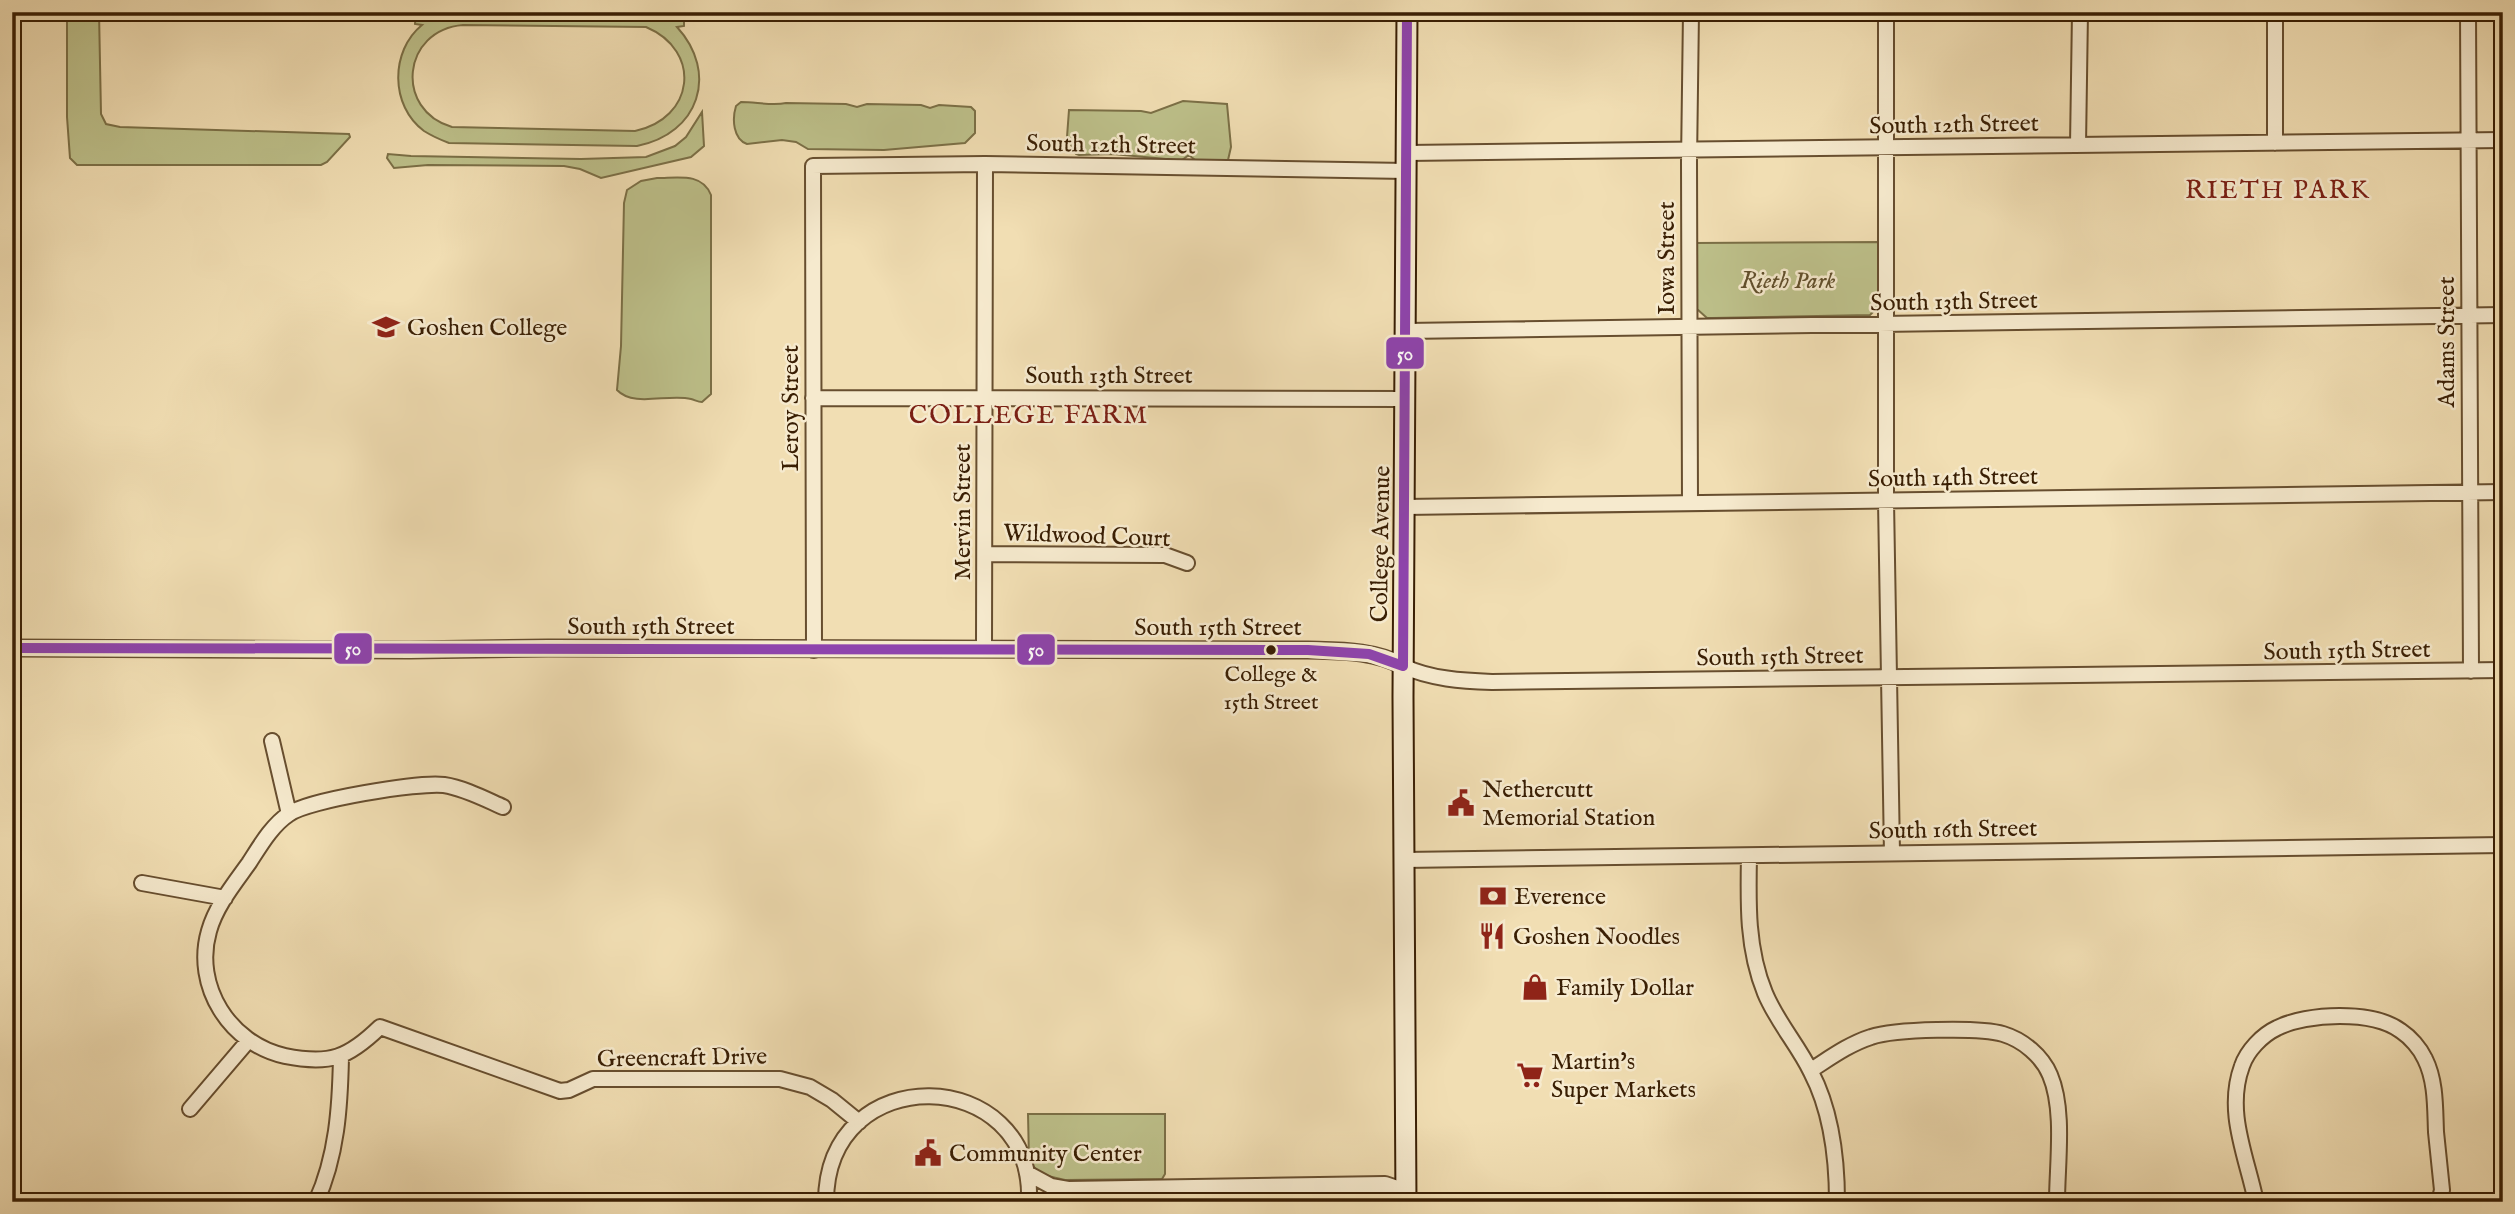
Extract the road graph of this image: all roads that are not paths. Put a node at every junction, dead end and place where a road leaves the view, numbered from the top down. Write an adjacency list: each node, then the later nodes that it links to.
1 (1407, 12): 13 (main road, College Avenue)
2 (1691, 12): 12 (street, Iowa Street)
3 (1886, 12): 11 (street)
4 (2080, 12): 10 (street)
5 (2275, 12): 9 (street)
6 (2468, 12): 8 (street, Adams Street)
7 (2503, 140): 8 (street, South 12th Street)
8 (2468, 141): 9 (street, South 12th Street); 16 (street, Adams Street)
9 (2275, 143): 10 (street, South 12th Street)
10 (2078, 145): 11 (street, South 12th Street)
11 (1885, 148): 12 (street, South 12th Street); 18 (street)
12 (1689, 150): 13 (street, South 12th Street); 19 (street, Iowa Street)
13 (1407, 162): 14 (street, South 12th Street); 20 (main road, College Avenue)
14 (985, 164): 15 (street, South 12th Street); 21 (street, Mervin Street)
15 (813, 166): 22 (street, Leroy Street)
16 (2468, 315): 17 (street, South 13th Street); 18 (street, South 13th Street); 24 (street, Adams Street)
17 (2503, 315)
18 (1885, 324): 19 (street, South 13th Street); 26 (street)
19 (1689, 327): 20 (street, South 13th Street); 27 (street, Iowa Street)
20 (1406, 331): 23 (main road, College Avenue)
21 (985, 397): 22 (street, South 13th Street); 23 (street, South 13th Street); 29 (street, Mervin Street)
22 (813, 398): 33 (street, Leroy Street)
23 (1406, 399): 28 (main road, College Avenue)
24 (2469, 492): 25 (street, South 14th Street); 26 (street, South 14th Street); 36 (street, Adams Street)
25 (2503, 492)
26 (1886, 501): 27 (street, South 14th Street); 37 (street)
27 (1689, 503): 28 (street, South 14th Street)
28 (1405, 507): 34 (main road, College Avenue)
29 (985, 554): 30 (street, Wildwood Court); 32 (street, Mervin Street)
30 (1187, 563)
31 (12, 648): 33 (street, South 15th Street)
32 (984, 649): 33 (street, South 15th Street); 34 (street, South 15th Street)
33 (814, 650)
34 (1403, 666): 37 (street, South 15th Street); 44 (main road, College Avenue)
35 (2503, 670): 36 (street, South 15th Street)
36 (2471, 671): 37 (street, South 15th Street)
37 (1889, 678): 42 (street)
38 (272, 741): 40 (street)
39 (503, 807): 40 (street)
40 (289, 814): 46 (street)
41 (2503, 845): 42 (street, South 16th Street)
42 (1892, 853): 43 (street, South 16th Street)
43 (1749, 856): 44 (street, South 16th Street); 49 (street)
44 (1404, 859): 54 (main road, College Avenue)
45 (142, 883): 46 (street)
46 (225, 898): 47 (street)
47 (248, 1041): 48 (street); 50 (street)
48 (341, 1057): 51 (street, Greencraft Drive); 55 (street)
49 (1811, 1070): 59 (street); 60 (street)
50 (190, 1109)
51 (859, 1122): 52 (street); 56 (street)
52 (1027, 1172): 53 (street); 57 (street)
53 (1171, 1196): 54 (street); 58 (street)
54 (1406, 1196)
55 (316, 1202)
56 (827, 1202)
57 (1029, 1202)
58 (1058, 1202)
59 (1837, 1202)
60 (2057, 1202)
61 (2256, 1202): 62 (street)
62 (2440, 1202)

